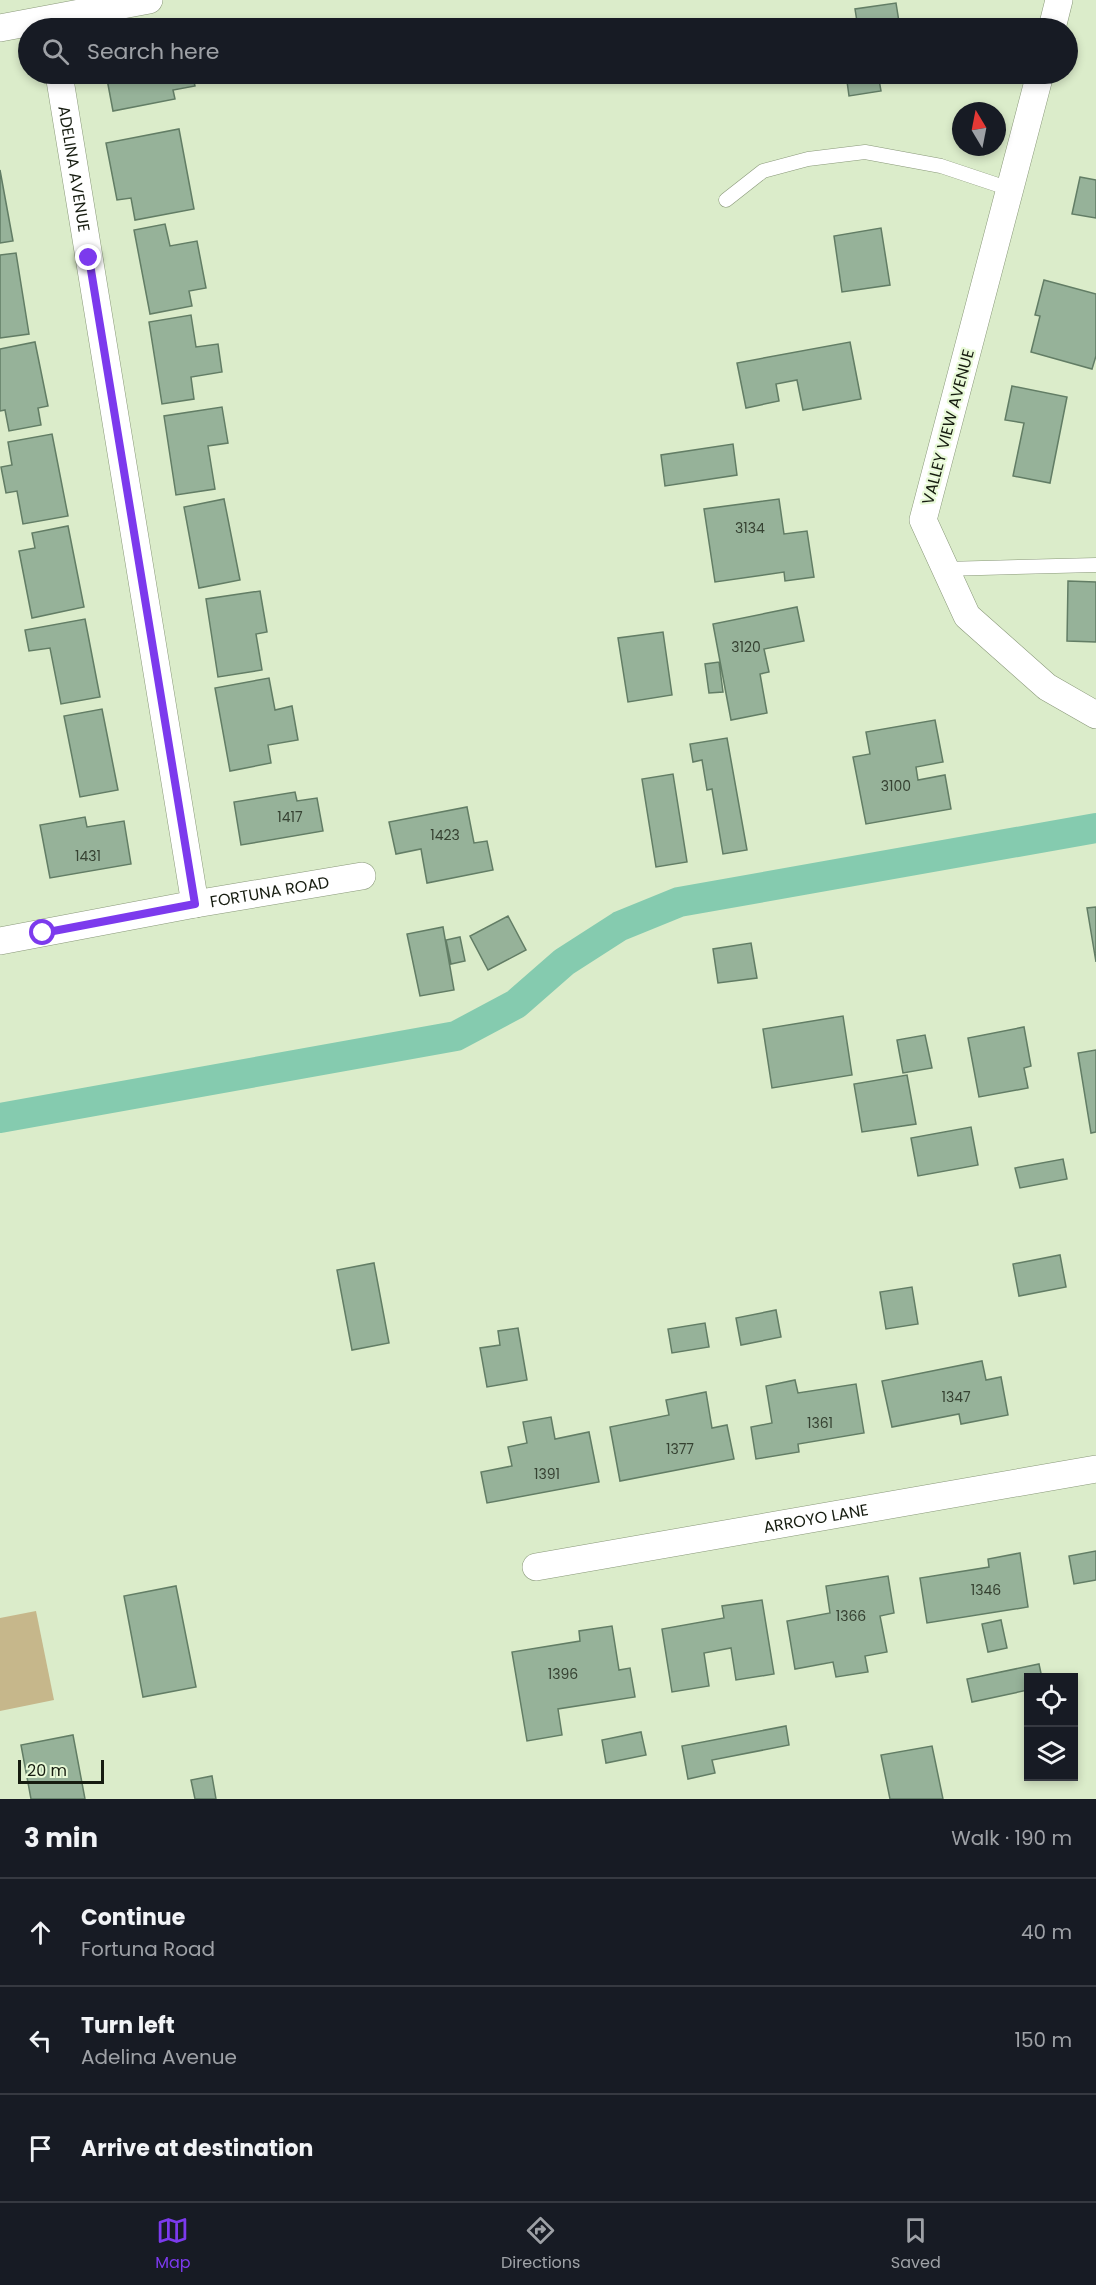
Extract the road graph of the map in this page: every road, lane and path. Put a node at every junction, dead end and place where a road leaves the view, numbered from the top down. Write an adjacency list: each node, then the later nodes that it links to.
1 (149, 0): 3 (street)
2 (1059, 0): 4 (street)
3 (76, 18)
4 (1054, 18)
5 (18, 27): 6 (street)
6 (0, 28)
7 (61, 84): 15 (street, ADELINA AVENUE)
8 (1037, 84): 9 (street, VALLEY VIEW AVENUE)
9 (1010, 189): 10 (lane); 12 (street, VALLEY VIEW AVENUE)
10 (726, 200)
11 (1096, 565): 12 (lane)
12 (945, 569): 13 (street, VALLEY VIEW AVENUE)
13 (1096, 715)
14 (362, 876): 15 (street, FORTUNA ROAD)
15 (195, 904): 16 (street, FORTUNA ROAD)
16 (0, 941)
17 (1096, 1469): 18 (street, ARROYO LANE)
18 (536, 1567)

